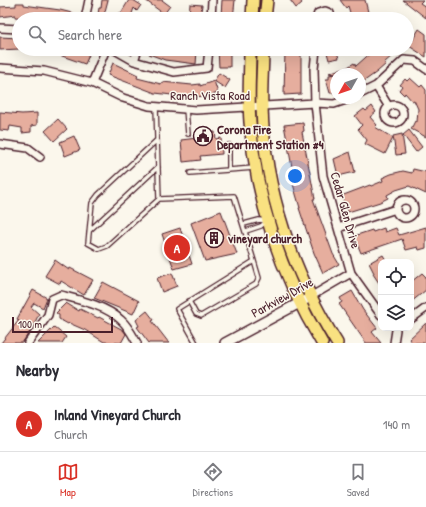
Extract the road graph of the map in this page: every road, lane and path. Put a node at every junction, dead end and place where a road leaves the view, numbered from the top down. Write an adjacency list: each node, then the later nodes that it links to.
1 (89, 0): 5 (street)
2 (212, 0): 6 (street)
3 (253, 0): 7 (main road)
4 (266, 0): 8 (main road)
5 (86, 12)
6 (211, 12)
7 (252, 12)
8 (265, 12)
9 (0, 28): 10 (street)
10 (12, 29)
11 (103, 56): 21 (street)
12 (125, 56): 18 (street)
13 (136, 56): 18 (street)
14 (208, 56): 18 (street)
15 (250, 56): 28 (main road)
16 (263, 56): 29 (main road)
17 (315, 56): 24 (street, Cedar Glen Drive)
18 (134, 61)
19 (0, 68): 21 (street, Ranch Vista Road)
20 (426, 68): 22 (street)
21 (92, 83): 27 (street, Ranch Vista Road)
22 (376, 86): 23 (street); 26 (street)
23 (366, 91)
24 (314, 102): 25 (street, Ranch Vista Road); 29 (street, Ranch Vista Road); 44 (street, Cedar Glen Drive)
25 (330, 104)
26 (389, 106)
27 (156, 107): 30 (street, Ranch Vista Road); 32 (lane)
28 (249, 107): 29 (street, Ranch Vista Road); 30 (street, Ranch Vista Road); 37 (main road)
29 (262, 107): 49 (main road)
30 (186, 109): 31 (lane)
31 (188, 134)
32 (157, 140): 36 (lane); 45 (lane)
33 (0, 144): 35 (street)
34 (229, 145): 38 (lane)
35 (40, 157)
36 (158, 167): 40 (lane); 45 (lane)
37 (255, 168): 38 (lane); 42 (main road)
38 (229, 170): 39 (lane)
39 (190, 173)
40 (159, 199): 43 (lane); 45 (lane)
41 (396, 209): 44 (street)
42 (268, 221): 43 (lane); 46 (lane); 51 (main road)
43 (244, 224): 46 (lane)
44 (338, 228): 48 (street, Cedar Glen Drive)
45 (90, 230)
46 (246, 231): 47 (lane)
47 (254, 261): 50 (lane); 50 (lane)
48 (352, 274): 49 (street, Parkview Drive); 53 (street, Cedar Glen Drive)
49 (310, 297): 51 (street, Parkview Drive); 61 (main road)
50 (189, 301): 58 (lane)
51 (299, 303): 59 (street, Parkview Drive); 60 (main road)
52 (426, 308): 54 (street)
53 (378, 311)
54 (414, 317)
55 (397, 331): 62 (street)
56 (28, 343): 57 (street)
57 (136, 343)
58 (196, 343)
59 (225, 343)
60 (322, 343)
61 (337, 343)
62 (394, 343)

